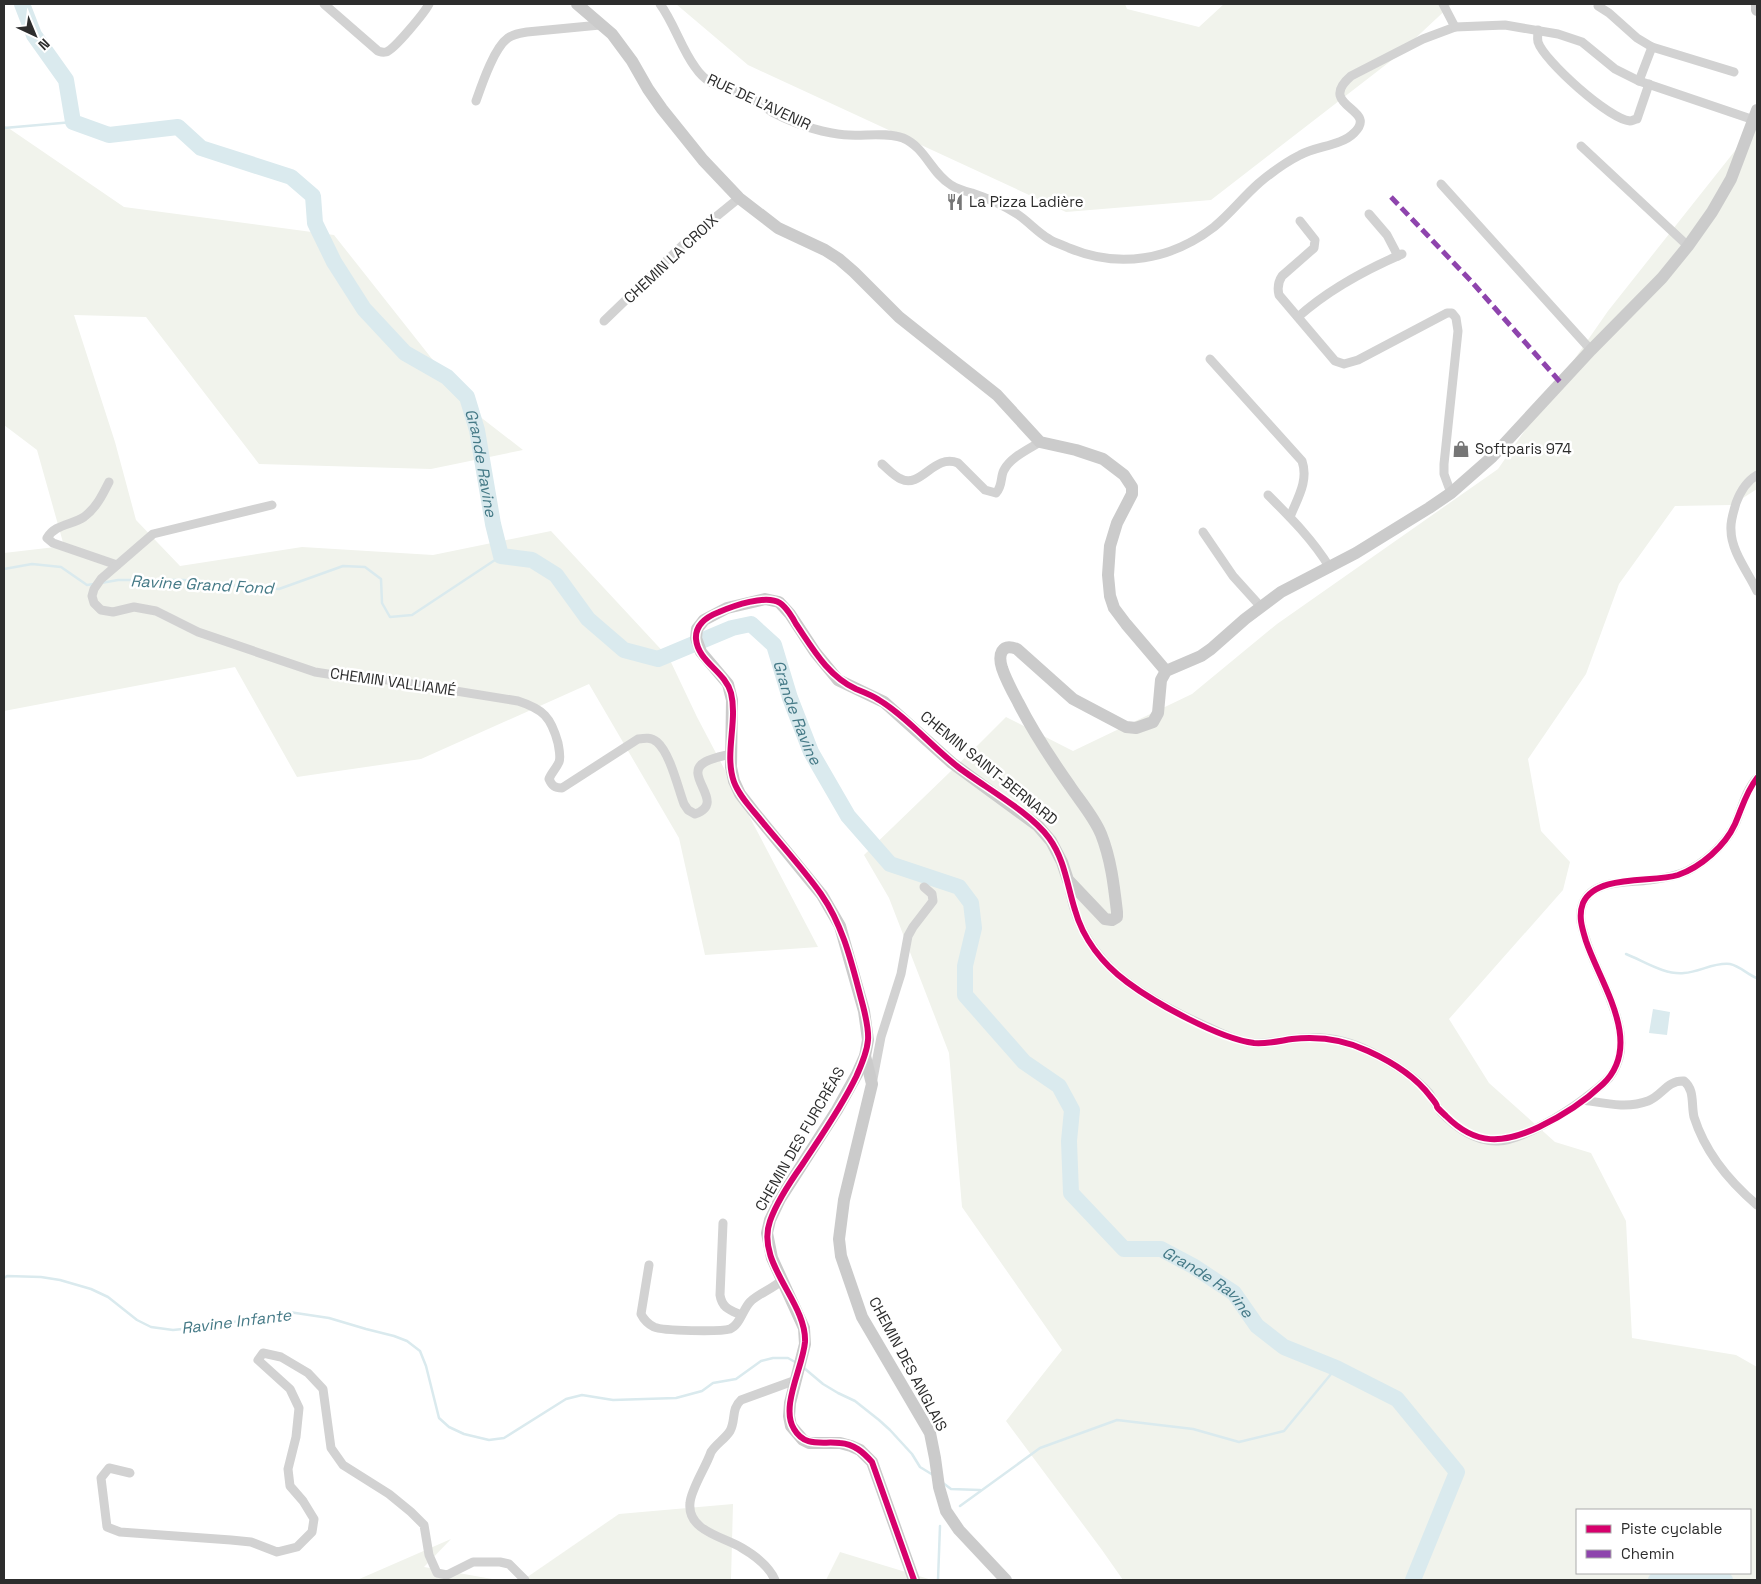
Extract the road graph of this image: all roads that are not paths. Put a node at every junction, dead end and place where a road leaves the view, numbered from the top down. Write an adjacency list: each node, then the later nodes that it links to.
1 (324, 4): 2 (street)
2 (429, 4)
3 (577, 4): 9 (street)
4 (660, 4): 10 (street, RUE DE L'AVENIR)
5 (1442, 4): 10 (street)
6 (1757, 4): 8 (street)
7 (1598, 6): 12 (street)
8 (1757, 10)
9 (600, 25): 16 (street); 20 (street)
10 (1455, 27): 11 (street, RUE DE L'AVENIR)
11 (1538, 30): 14 (street, RUE DE L'AVENIR); 15 (street)
12 (1652, 47): 13 (street); 14 (street)
13 (1734, 72)
14 (1639, 80): 15 (street, RUE DE L'AVENIR)
15 (1649, 84): 17 (street, RUE DE L'AVENIR)
16 (476, 101)
17 (1756, 115): 23 (street)
18 (1581, 146): 23 (street)
19 (1441, 184): 26 (street)
20 (738, 198): 25 (street, CHEMIN LA CROIX); 28 (street)
21 (1369, 214): 24 (street)
22 (1300, 221): 24 (street)
23 (1688, 246): 26 (street)
24 (1298, 317): 32 (street)
25 (604, 321)
26 (1591, 350): 32 (street)
27 (1210, 359): 35 (street)
28 (1040, 442): 29 (street); 42 (street)
29 (882, 464)
30 (1757, 475): 39 (street)
31 (109, 482): 37 (street)
32 (1451, 493): 38 (street)
33 (1268, 495): 35 (street)
34 (272, 505): 37 (street, CHEMIN VALLIAMÉ)
35 (1290, 517): 38 (street)
36 (1203, 532): 40 (street)
37 (117, 565): 43 (street, CHEMIN VALLIAMÉ)
38 (1330, 568): 40 (street)
39 (1757, 591)
40 (1261, 607): 42 (street)
41 (701, 652): 43 (street, CHEMIN DES FURCRÉAS); 45 (street, CHEMIN SAINT-BERNARD)
42 (1166, 671): 45 (street)
43 (731, 754): 47 (street, CHEMIN DES FURCRÉAS)
44 (1757, 778): 50 (street, CHEMIN SAINT-BERNARD)
45 (1068, 880): 50 (street, CHEMIN SAINT-BERNARD)
46 (924, 887): 48 (street, CHEMIN DES ANGLAIS)
47 (865, 1056): 48 (street, CHEMIN DES ANGLAIS); 49 (street, CHEMIN DES FURCRÉAS)
48 (872, 1084): 49 (street); 61 (street, CHEMIN DES ANGLAIS)
49 (851, 1086): 54 (street, CHEMIN DES FURCRÉAS)
50 (1583, 1100): 51 (street)
51 (1757, 1205)
52 (723, 1223): 55 (street)
53 (649, 1265): 55 (street)
54 (782, 1280): 55 (street); 56 (street, CHEMIN DES FURCRÉAS)
55 (741, 1315)
56 (799, 1368): 59 (street); 60 (street, CHEMIN DES FURCRÉAS)
57 (130, 1473): 58 (street)
58 (526, 1580)
59 (775, 1580)
60 (914, 1580)
61 (1006, 1580)

